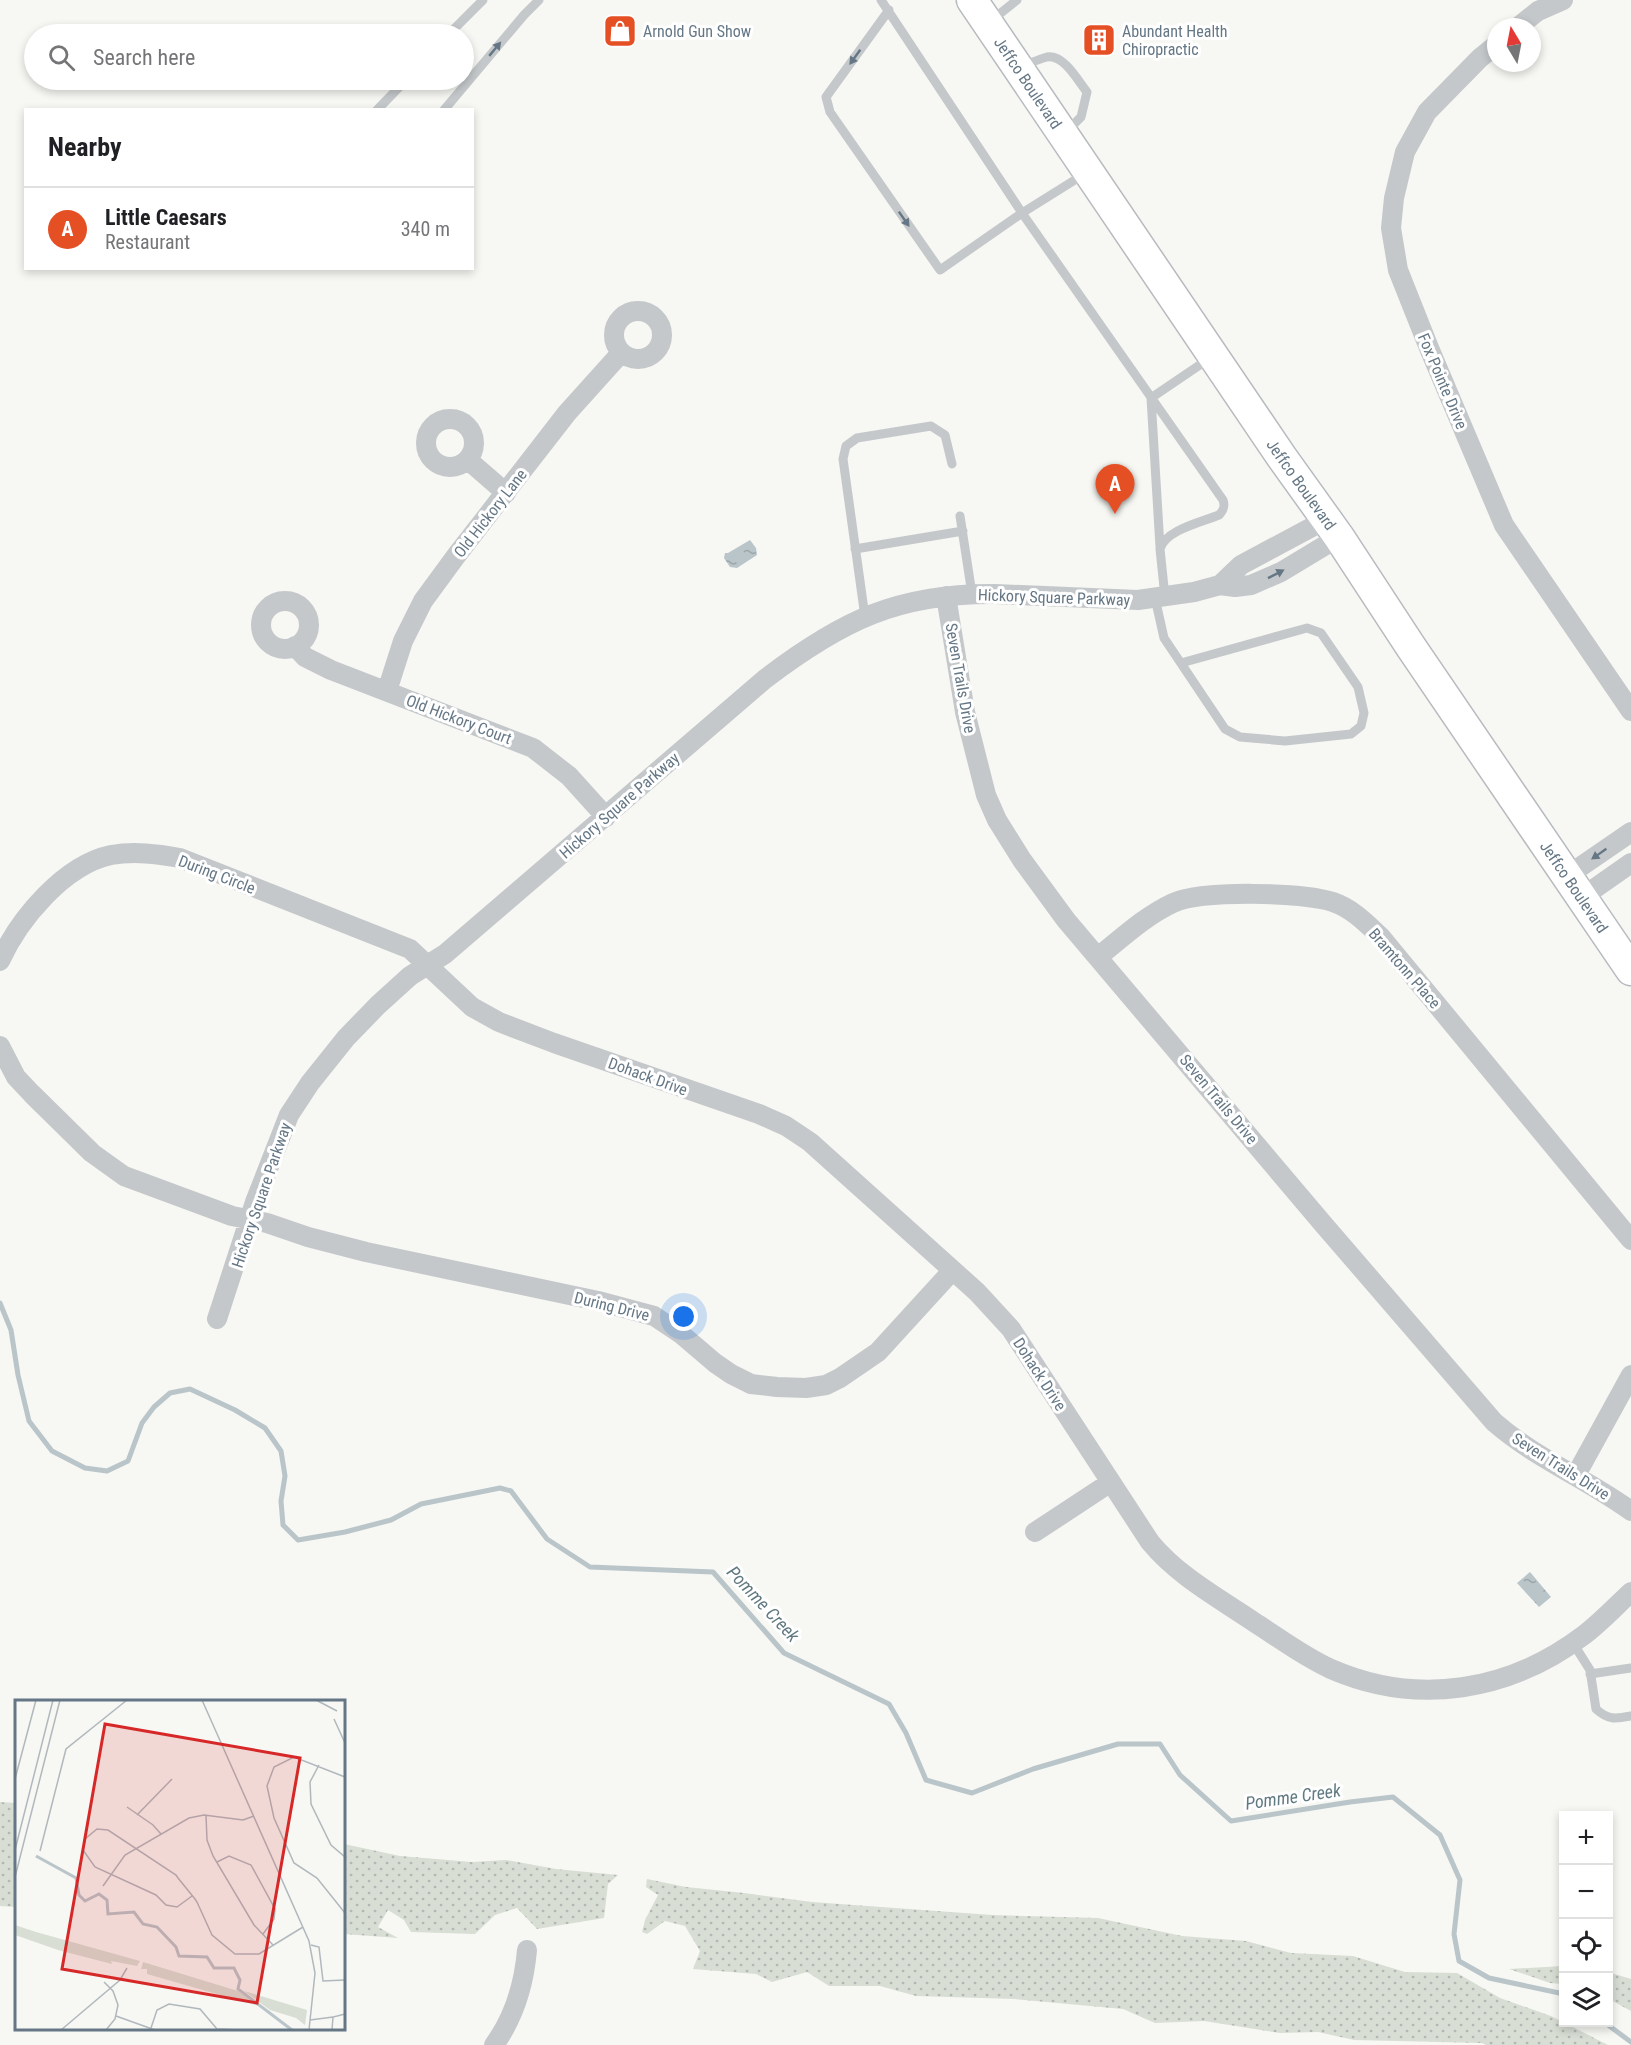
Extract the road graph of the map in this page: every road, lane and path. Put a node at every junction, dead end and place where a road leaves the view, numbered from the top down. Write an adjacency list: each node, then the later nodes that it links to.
1 (483, 0): 9 (lane)
2 (539, 0): 12 (lane, one-way to 2)
3 (881, 0): 6 (lane)
4 (1017, 0): 7 (lane)
5 (1563, 0): 8 (street)
6 (889, 10): 19 (lane); 19 (lane, one-way to 19)
7 (979, 12): 11 (main road, Jeffco Boulevard)
8 (1529, 18)
9 (459, 24)
10 (1487, 52): 38 (street, Fox Pointe Drive)
11 (1017, 68): 17 (main road, Jeffco Boulevard); 17 (lane)
12 (474, 74)
13 (396, 90): 15 (lane)
14 (461, 90): 16 (lane, one-way to 14)
15 (379, 108)
16 (446, 108)
17 (1063, 135): 18 (main road, Jeffco Boulevard)
18 (1088, 172): 19 (lane); 21 (main road, Jeffco Boulevard)
19 (1022, 213): 22 (lane)
20 (621, 353): 25 (street, Old Hickory Lane)
21 (1214, 356): 22 (lane); 27 (main road, Jeffco Boulevard)
22 (1151, 398): 30 (lane); 30 (lane)
23 (468, 460): 25 (street)
24 (952, 464): 29 (lane)
25 (506, 492): 37 (street, Old Hickory Lane)
26 (960, 516): 28 (lane)
27 (1333, 528): 33 (street, Hickory Square Parkway); 42 (main road, Jeffco Boulevard)
28 (963, 531): 29 (lane); 31 (lane)
29 (855, 549): 34 (lane)
30 (1160, 549): 33 (lane)
31 (972, 594): 32 (street, Hickory Square Parkway); 33 (street, Hickory Square Parkway)
32 (946, 596): 34 (street, Hickory Square Parkway); 43 (street, Seven Trails Drive)
33 (1160, 598): 36 (lane)
34 (865, 617): 39 (street, Hickory Square Parkway)
35 (296, 646): 37 (street, Old Hickory Court)
36 (1181, 663): 36 (lane)
37 (387, 691): 39 (street, Old Hickory Court)
38 (1631, 711)
39 (606, 817): 45 (street, Hickory Square Parkway)
40 (1631, 832): 42 (street, one-way to 42)
41 (1631, 863): 42 (street)
42 (1574, 887): 46 (main road, Jeffco Boulevard)
43 (1098, 957): 49 (street, Bramtonn Place); 53 (street, Seven Trails Drive)
44 (0, 961): 45 (street, During Circle)
45 (428, 965): 48 (street, Hickory Square Parkway); 50 (street, Dohack Drive)
46 (1631, 970)
47 (0, 1046): 48 (street)
48 (249, 1220): 50 (street, During Drive); 51 (street, Hickory Square Parkway)
49 (1631, 1240)
50 (952, 1271): 54 (street, Dohack Drive)
51 (217, 1319)
52 (1631, 1375): 53 (street)
53 (1576, 1475): 55 (street, Seven Trails Drive)
54 (1111, 1482): 56 (street); 58 (street, Dohack Drive)
55 (1631, 1511)
56 (1035, 1532)
57 (1631, 1592): 58 (street, Dohack Drive)
58 (1573, 1643): 60 (lane)
59 (1631, 1668): 60 (lane)
60 (1590, 1674): 61 (lane)
61 (1631, 1716)
62 (527, 1950): 63 (street)
63 (494, 2045)

